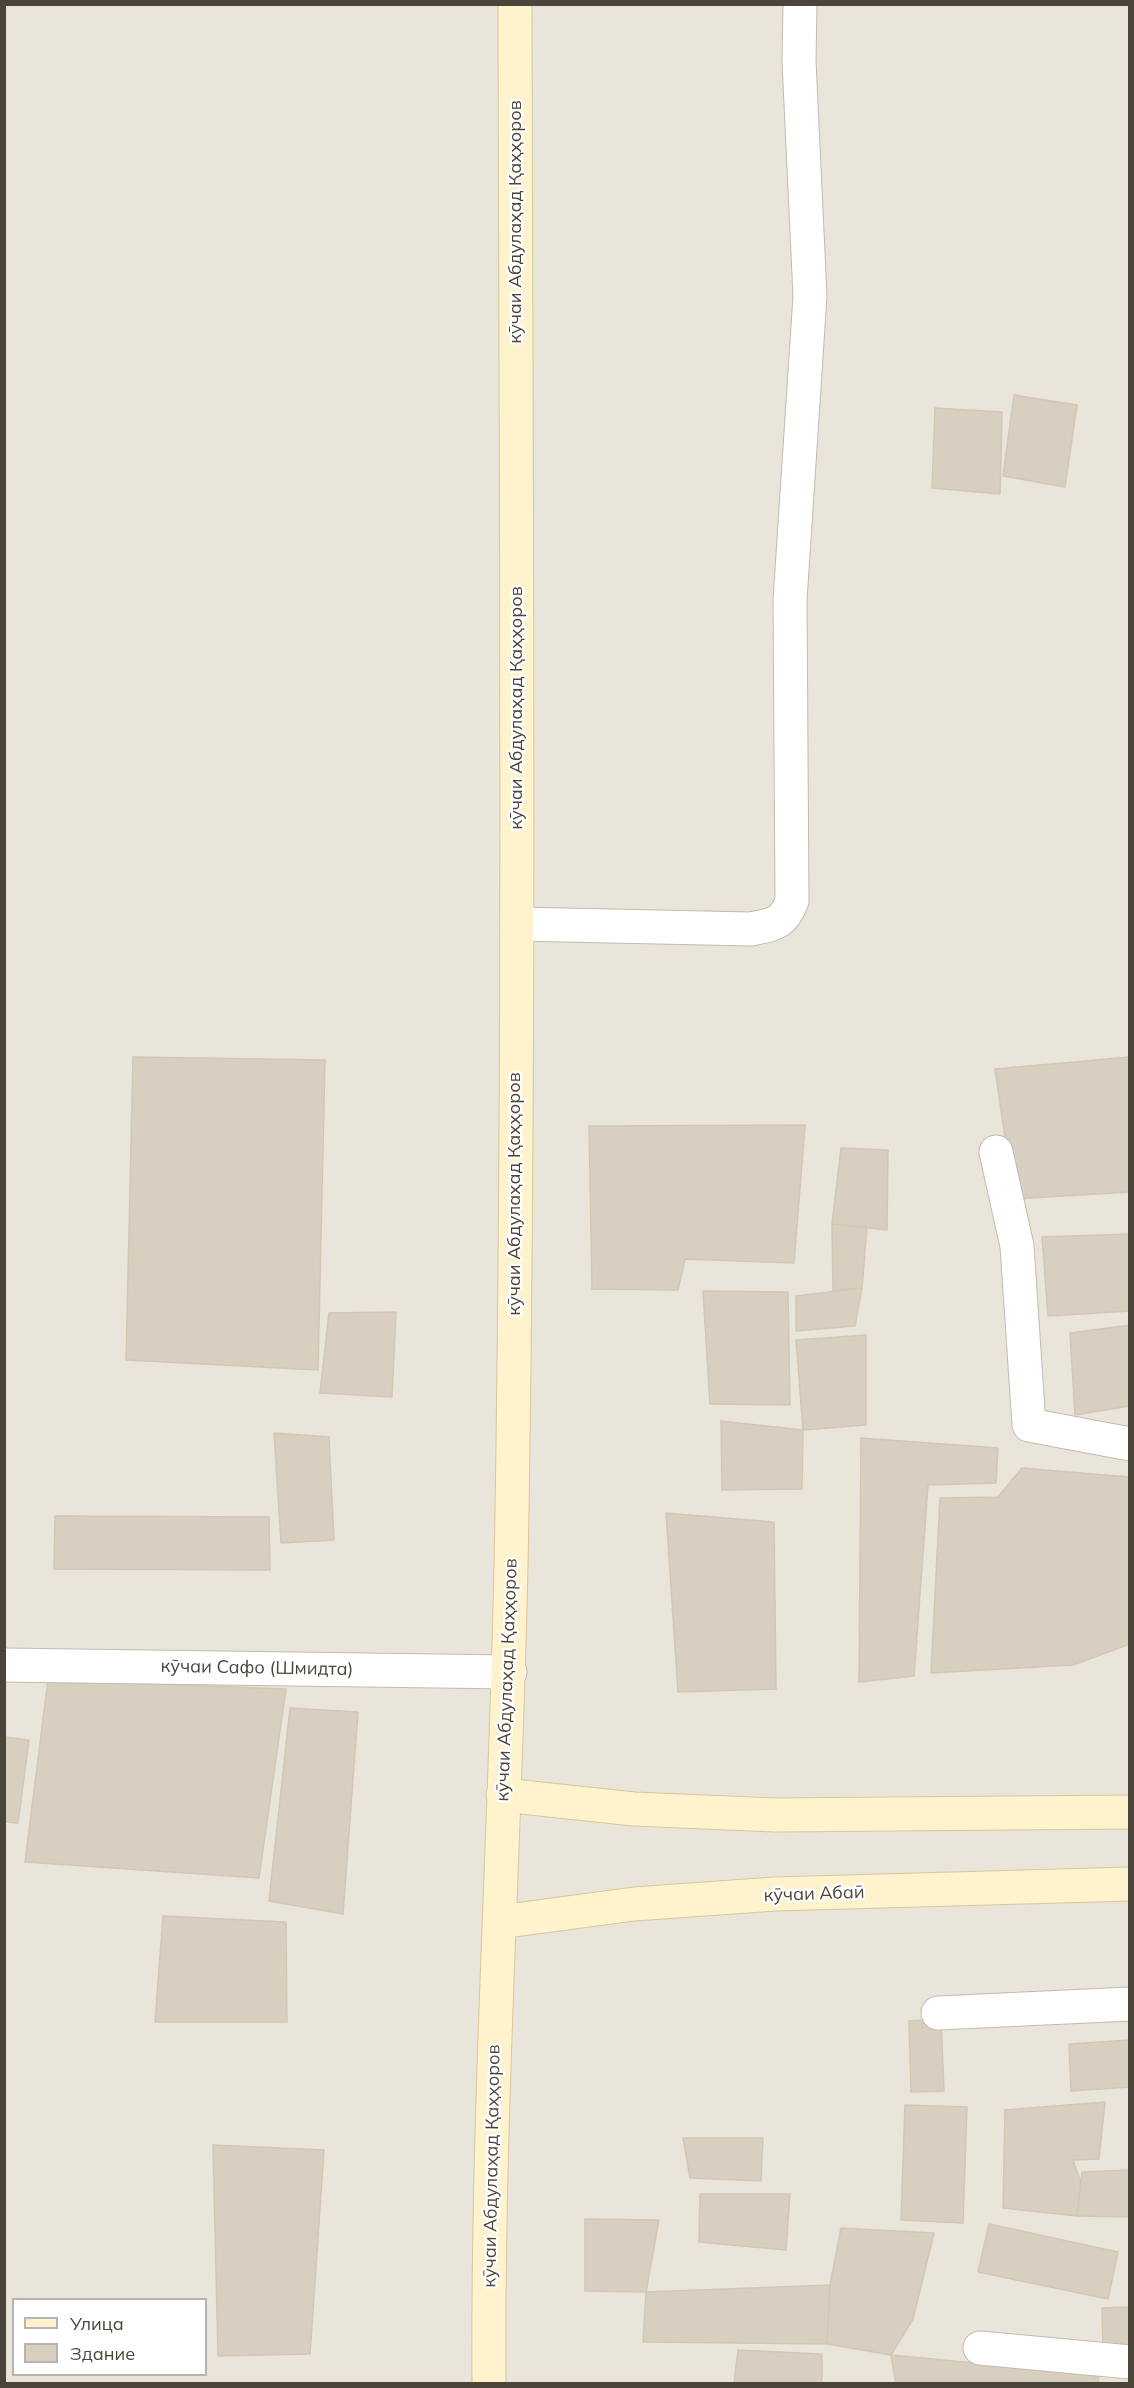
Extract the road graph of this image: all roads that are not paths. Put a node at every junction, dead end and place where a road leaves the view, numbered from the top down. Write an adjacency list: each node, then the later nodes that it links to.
1 (515, 4): 3 (main road, кӯчаи Абдулаҳад Қаҳҳоров)
2 (800, 4): 3 (street)
3 (517, 924): 7 (main road, кӯчаи Абдулаҳад Қаҳҳоров)
4 (996, 1152): 5 (street)
5 (1130, 1444)
6 (4, 1665): 7 (street, кӯчаи Сафо (Шмидта))
7 (510, 1672): 8 (main road, кӯчаи Абдулаҳад Қаҳҳоров)
8 (503, 1795): 9 (main road); 11 (main road, кӯчаи Абдулаҳад Қаҳҳоров)
9 (1130, 1812)
10 (1130, 1884): 11 (main road, кӯчаи Абаӣ)
11 (500, 1922): 16 (main road, кӯчаи Абдулаҳад Қаҳҳоров)
12 (1130, 2004): 13 (street)
13 (938, 2013)
14 (980, 2348): 15 (street)
15 (1130, 2361)
16 (489, 2384)

